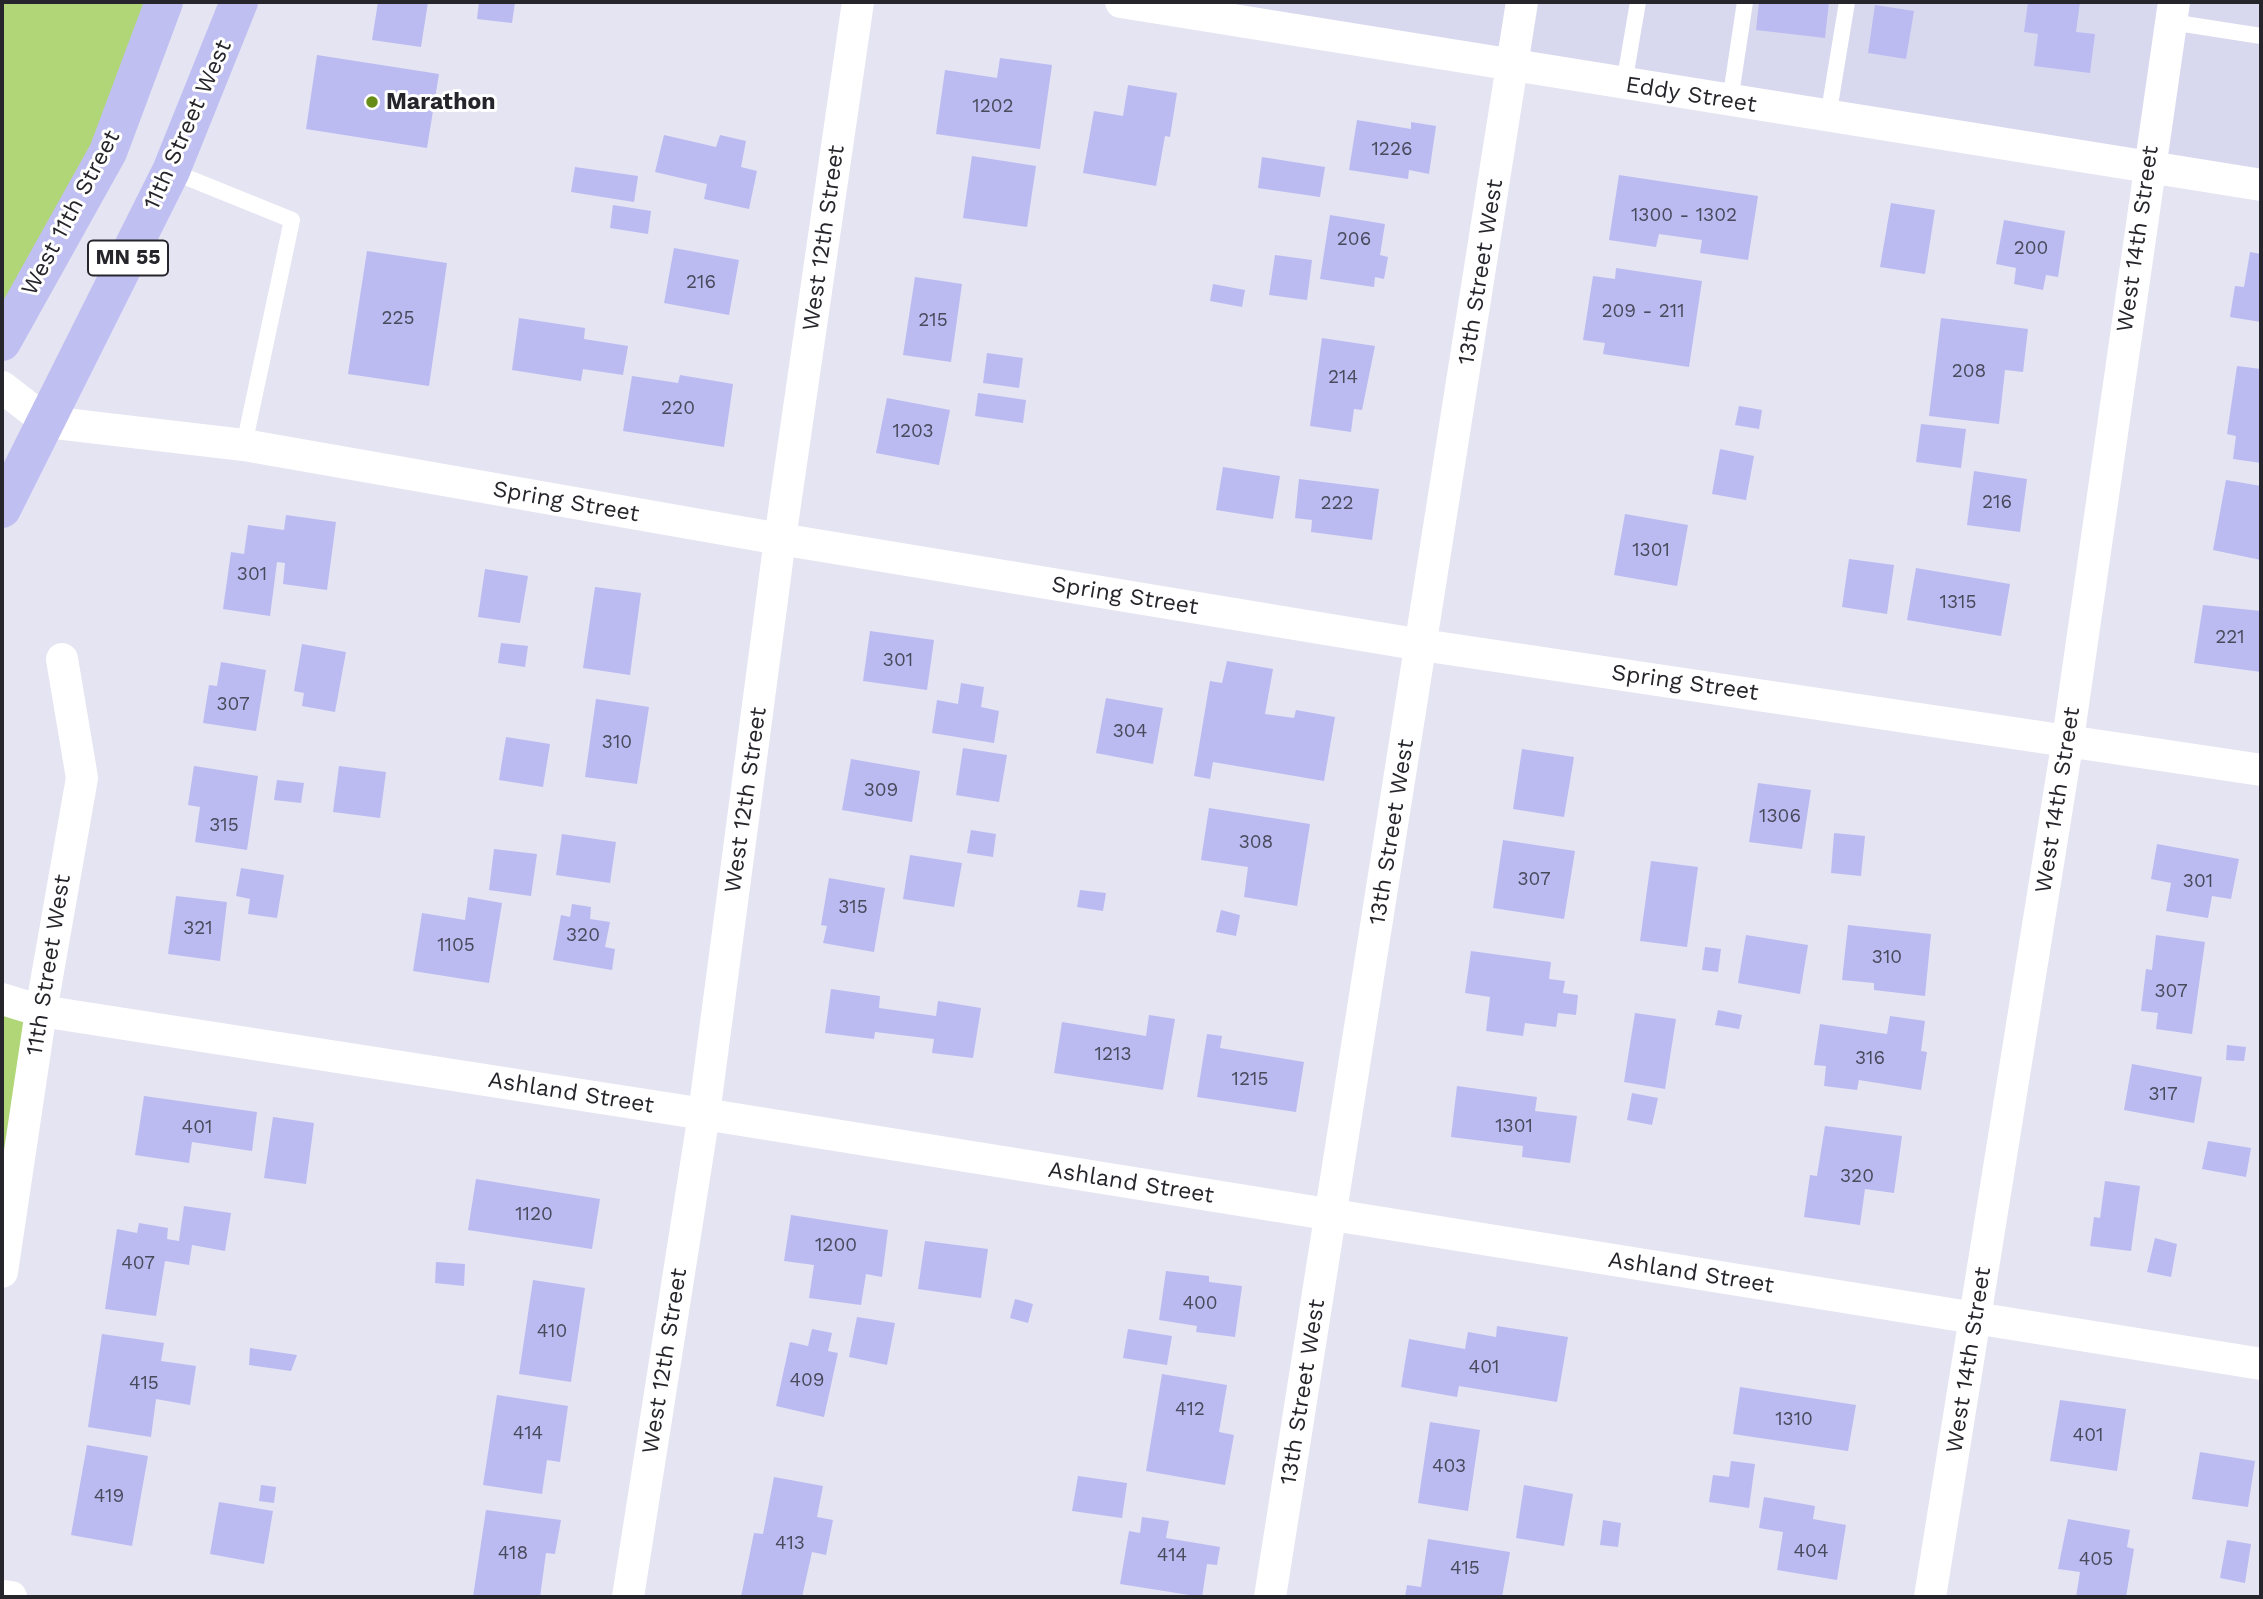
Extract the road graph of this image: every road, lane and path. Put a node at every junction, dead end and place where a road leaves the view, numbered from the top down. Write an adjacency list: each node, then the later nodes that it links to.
1 (164, 2): 18 (highway, West 11th Street / MN 55)
2 (239, 2): 16 (highway, 11th Street West / MN 55)
3 (858, 2): 23 (street, West 12th Street)
4 (1121, 2): 11 (street, Eddy Street)
5 (1522, 2): 11 (street, 13th Street West)
6 (1638, 2): 12 (lane)
7 (1745, 2): 13 (lane)
8 (1847, 2): 14 (lane)
9 (2172, 12): 10 (lane); 15 (street, West 14th Street)
10 (2261, 36)
11 (1513, 66): 12 (street, Eddy Street); 24 (street, 13th Street West)
12 (1625, 84): 13 (street, Eddy Street)
13 (1730, 101): 14 (street, Eddy Street)
14 (1828, 117): 15 (street, Eddy Street)
15 (2148, 167): 17 (street, Eddy Street); 26 (street, West 14th Street)
16 (171, 171): 20 (highway, 11th Street West / MN 55); 21 (lane)
17 (2261, 186)
18 (2, 342)
19 (2, 387): 20 (street)
20 (47, 422): 21 (street, Spring Street); 22 (highway, 11th Street West / MN 55)
21 (244, 445): 23 (street, Spring Street)
22 (2, 509)
23 (780, 539): 24 (street, Spring Street); 30 (street, West 12th Street)
24 (1422, 645): 26 (street, Spring Street); 31 (street, 13th Street West)
25 (62, 659): 29 (street, 11th Street West)
26 (2068, 739): 27 (street, Spring Street); 33 (street, West 14th Street)
27 (2261, 770)
28 (2, 999): 29 (street, Ashland Street)
29 (41, 1011): 30 (street, Ashland Street); 32 (street, 11th Street West)
30 (704, 1114): 31 (street, Ashland Street); 37 (street, West 12th Street)
31 (1331, 1215): 33 (street, Ashland Street); 38 (street, 13th Street West)
32 (2, 1272)
33 (1976, 1319): 34 (street, Ashland Street); 39 (street, West 14th Street)
34 (2261, 1364)
35 (2, 1596): 36 (street)
36 (11, 1597)
37 (628, 1597)
38 (1270, 1597)
39 (1930, 1597)

